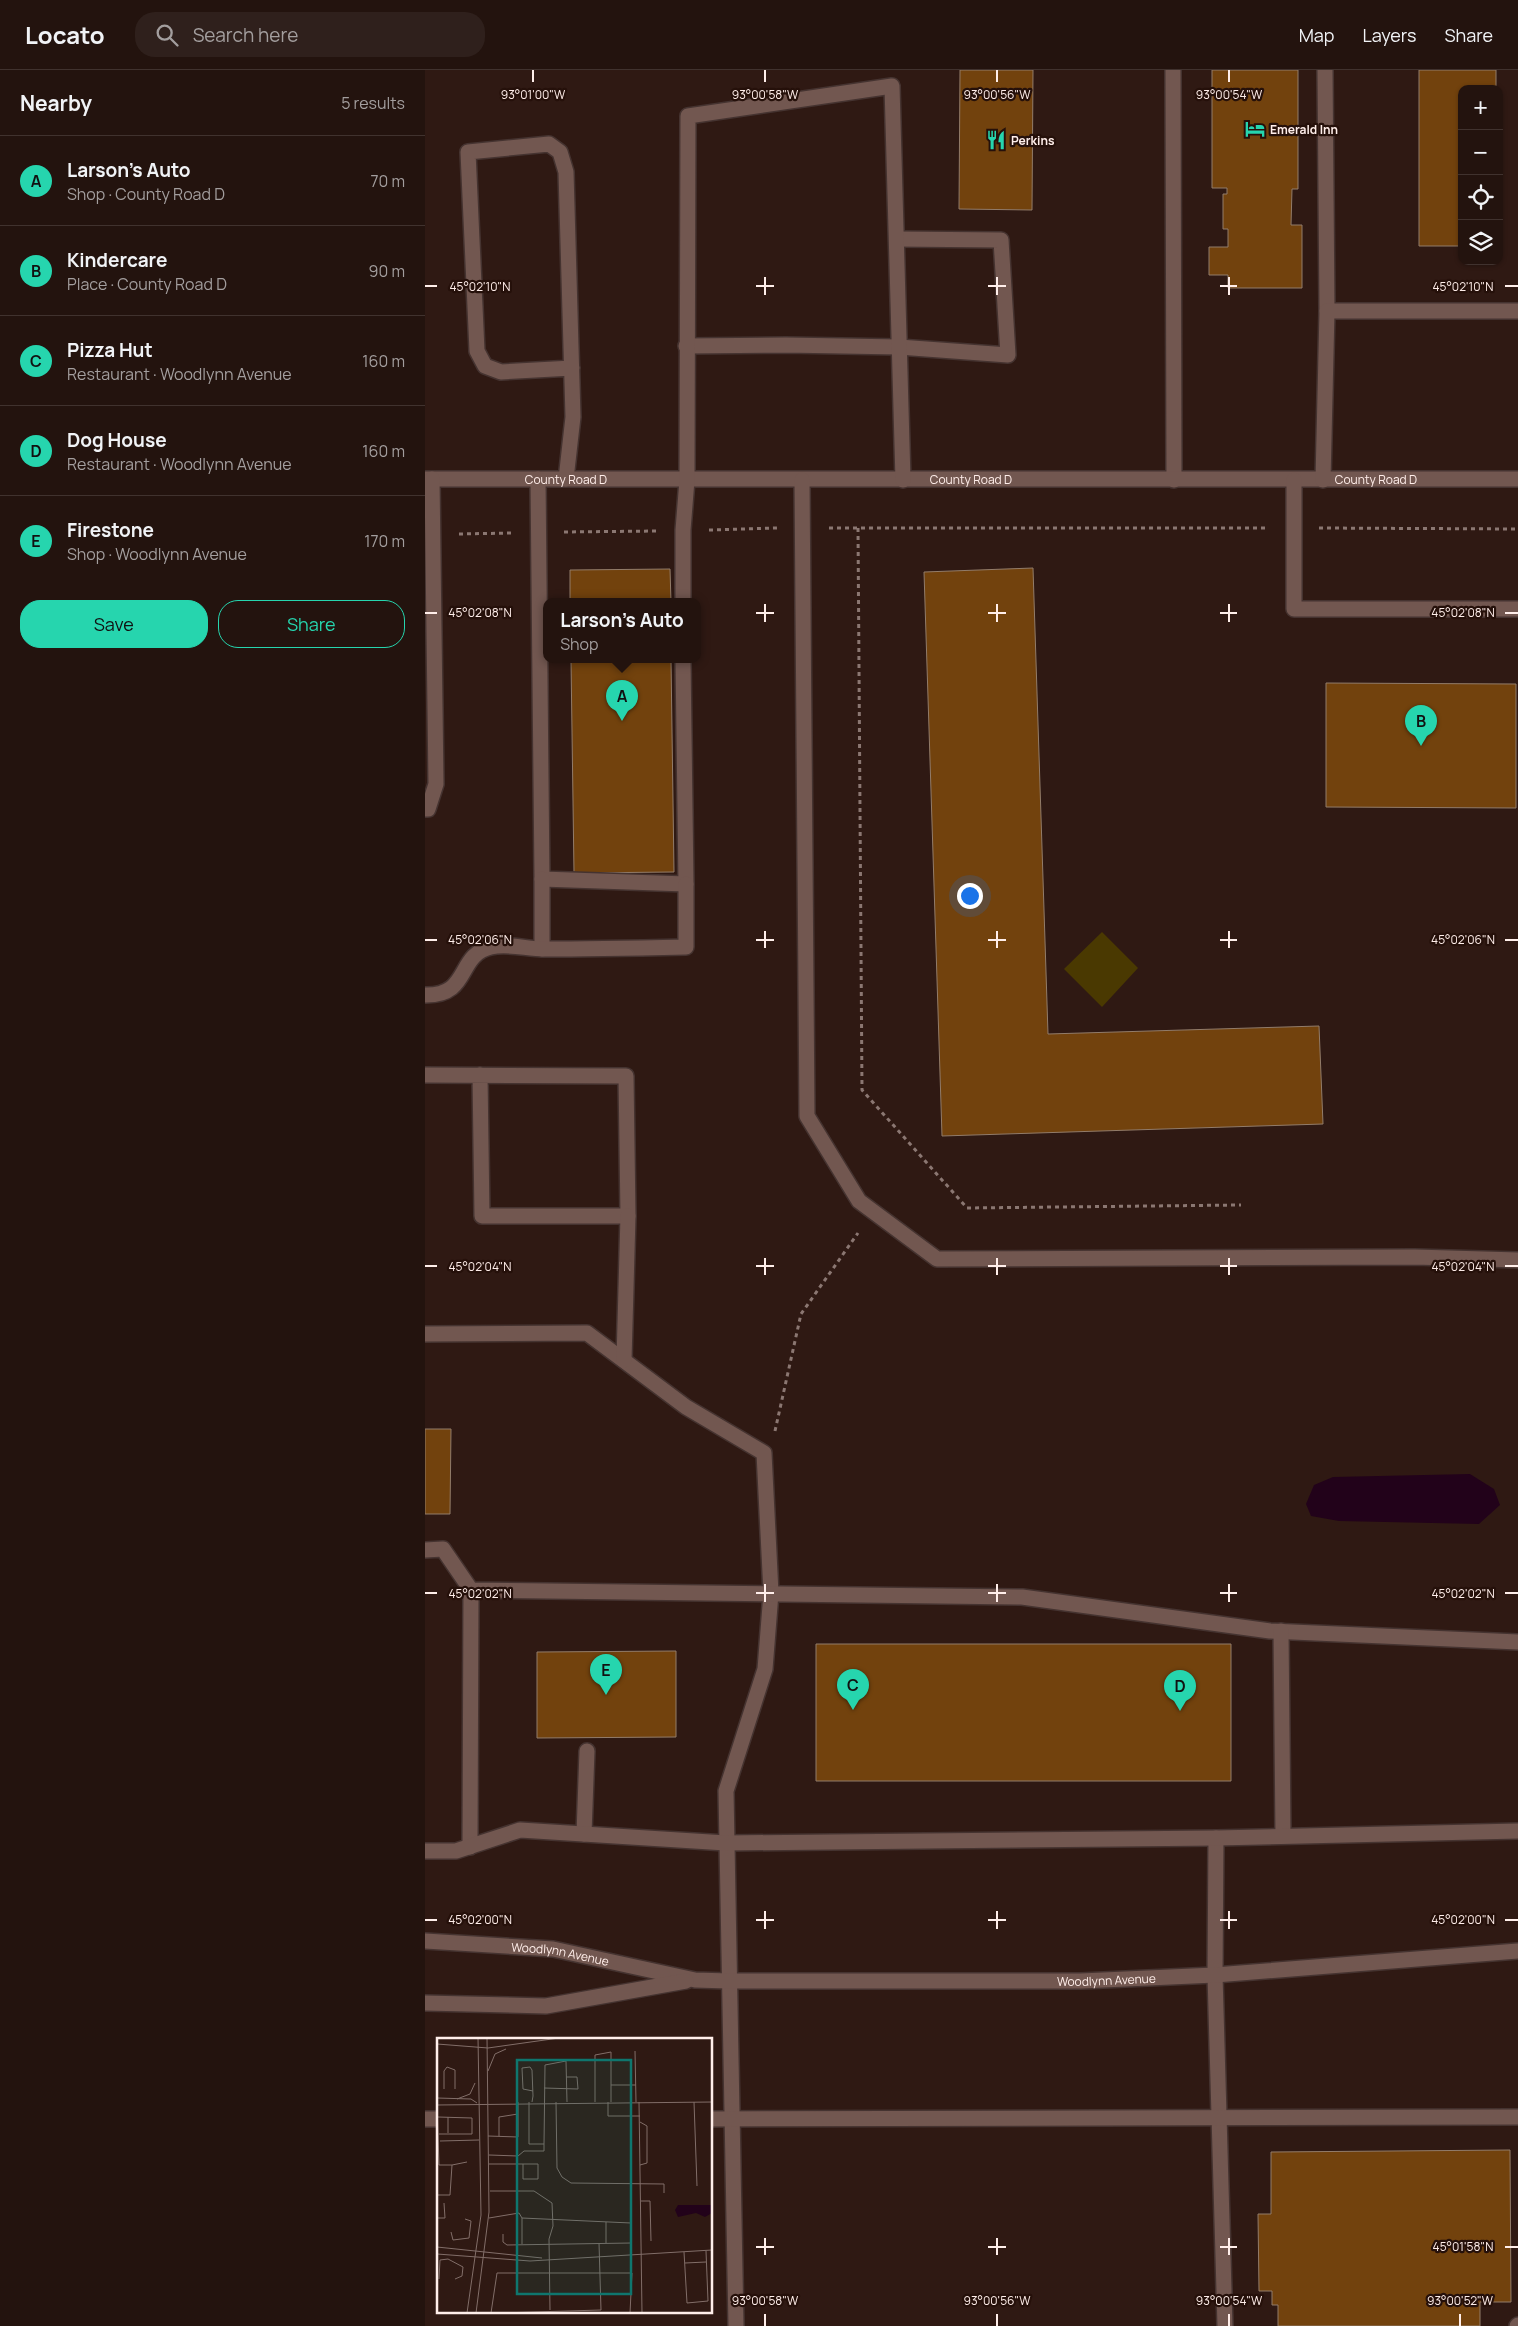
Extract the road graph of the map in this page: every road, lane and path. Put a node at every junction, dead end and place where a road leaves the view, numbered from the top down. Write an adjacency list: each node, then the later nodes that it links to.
1 (1173, 70): 16 (street)
2 (1325, 70): 4 (street)
3 (897, 239): 6 (street); 7 (street); 7 (street)
4 (1327, 311): 5 (street); 18 (street)
5 (1518, 312)
6 (686, 346): 7 (street); 13 (street)
7 (899, 347): 15 (street)
8 (572, 368): 8 (street); 11 (street)
9 (429, 479): 10 (street, County Road D); 25 (street)
10 (538, 479): 11 (street, County Road D); 24 (street)
11 (566, 479): 13 (street, County Road D)
12 (1518, 479): 18 (street, County Road D)
13 (687, 480): 14 (street, County Road D); 23 (street)
14 (802, 480): 15 (street, County Road D); 19 (street)
15 (903, 480): 16 (street, County Road D)
16 (1174, 480): 17 (street, County Road D)
17 (1294, 480): 18 (street, County Road D); 21 (street)
18 (1323, 480)
19 (802, 527): 20 (path); 23 (path); 38 (street)
20 (858, 528): 21 (path); 37 (path)
21 (1296, 528): 22 (path); 28 (street)
22 (1518, 528)
23 (683, 530): 24 (path); 27 (street)
24 (539, 532): 25 (path); 31 (street)
25 (433, 535): 26 (street)
26 (430, 597): 30 (street)
27 (683, 598)
28 (1518, 609)
29 (683, 663): 32 (street)
30 (425, 808)
31 (542, 879): 32 (street); 33 (street)
32 (686, 884): 33 (street)
33 (542, 949): 34 (street)
34 (425, 996)
35 (425, 1075): 36 (street)
36 (480, 1075): 39 (street); 39 (street)
37 (1241, 1205)
38 (873, 1212): 40 (street); 43 (path)
39 (628, 1216): 42 (street)
40 (1518, 1260)
41 (425, 1334): 42 (street)
42 (624, 1360): 43 (street)
43 (764, 1453): 46 (street)
44 (425, 1550): 45 (street)
45 (471, 1590): 46 (street); 55 (street)
46 (771, 1592): 47 (street); 54 (street)
47 (1281, 1631): 48 (street); 52 (street)
48 (1518, 1642)
49 (587, 1751): 51 (street)
50 (1518, 1831): 52 (street)
51 (584, 1834): 54 (street); 55 (street)
52 (1283, 1836): 53 (street)
53 (1216, 1838): 54 (street); 59 (street)
54 (726, 1843): 61 (street)
55 (470, 1847): 56 (street)
56 (425, 1851)
57 (425, 1940): 60 (street, Woodlynn Avenue)
58 (1518, 1951): 59 (street, Woodlynn Avenue)
59 (1215, 1975): 61 (street, Woodlynn Avenue); 64 (street)
60 (695, 1980): 61 (street, Woodlynn Avenue); 62 (street, Woodlynn Avenue)
61 (729, 1981): 66 (street)
62 (425, 2003)
63 (1518, 2117): 64 (street)
64 (1219, 2118): 66 (street); 68 (street)
65 (713, 2119): 66 (street)
66 (732, 2120): 67 (street)
67 (736, 2326)
68 (1225, 2326)

